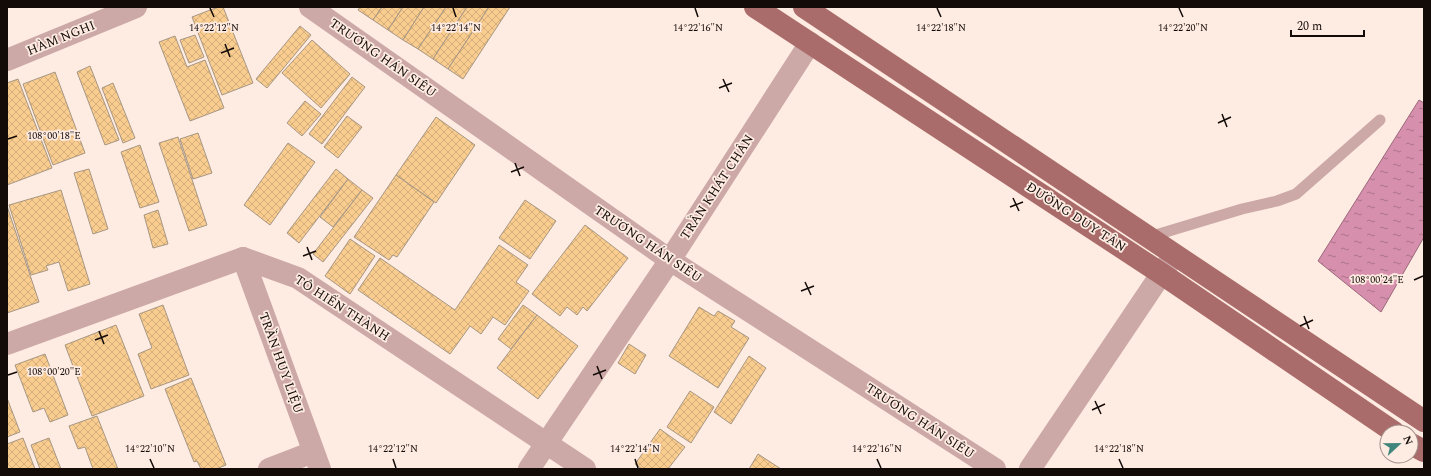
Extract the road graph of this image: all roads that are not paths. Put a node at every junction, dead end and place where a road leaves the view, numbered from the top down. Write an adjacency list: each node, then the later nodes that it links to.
1 (136, 7): 6 (street, HÀM NGHI)
2 (310, 7): 11 (street, TRƯƠNG HÁN SIÊU)
3 (755, 7): 5 (main road, ĐƯỜNG DUY TÂN)
4 (804, 7): 8 (main road, ĐƯỜNG DUY TÂN)
5 (810, 43): 11 (street, TRẦN KHÁT CHÂN); 12 (main road, ĐƯỜNG DUY TÂN)
6 (7, 60)
7 (1380, 120): 8 (lane)
8 (1148, 237): 9 (main road, ĐƯỜNG DUY TÂN)
9 (1174, 254): 12 (street); 14 (main road, ĐƯỜNG DUY TÂN)
10 (243, 258): 13 (street); 16 (street, TÔ HIẾN THÀNH); 17 (street, TRẦN HUY LIỆU)
11 (670, 260): 16 (street, TRẦN KHÁT CHÂN); 21 (street, TRƯƠNG HÁN SIÊU)
12 (1162, 274): 15 (main road, ĐƯỜNG DUY TÂN); 22 (street)
13 (7, 344)
14 (1424, 421)
15 (1382, 424)
16 (547, 443): 19 (street, TRẦN KHÁT CHÂN); 20 (street, TÔ HIẾN THÀNH)
17 (316, 460): 18 (street)
18 (269, 469)
19 (529, 469)
20 (585, 469)
21 (995, 469)
22 (1030, 469)

